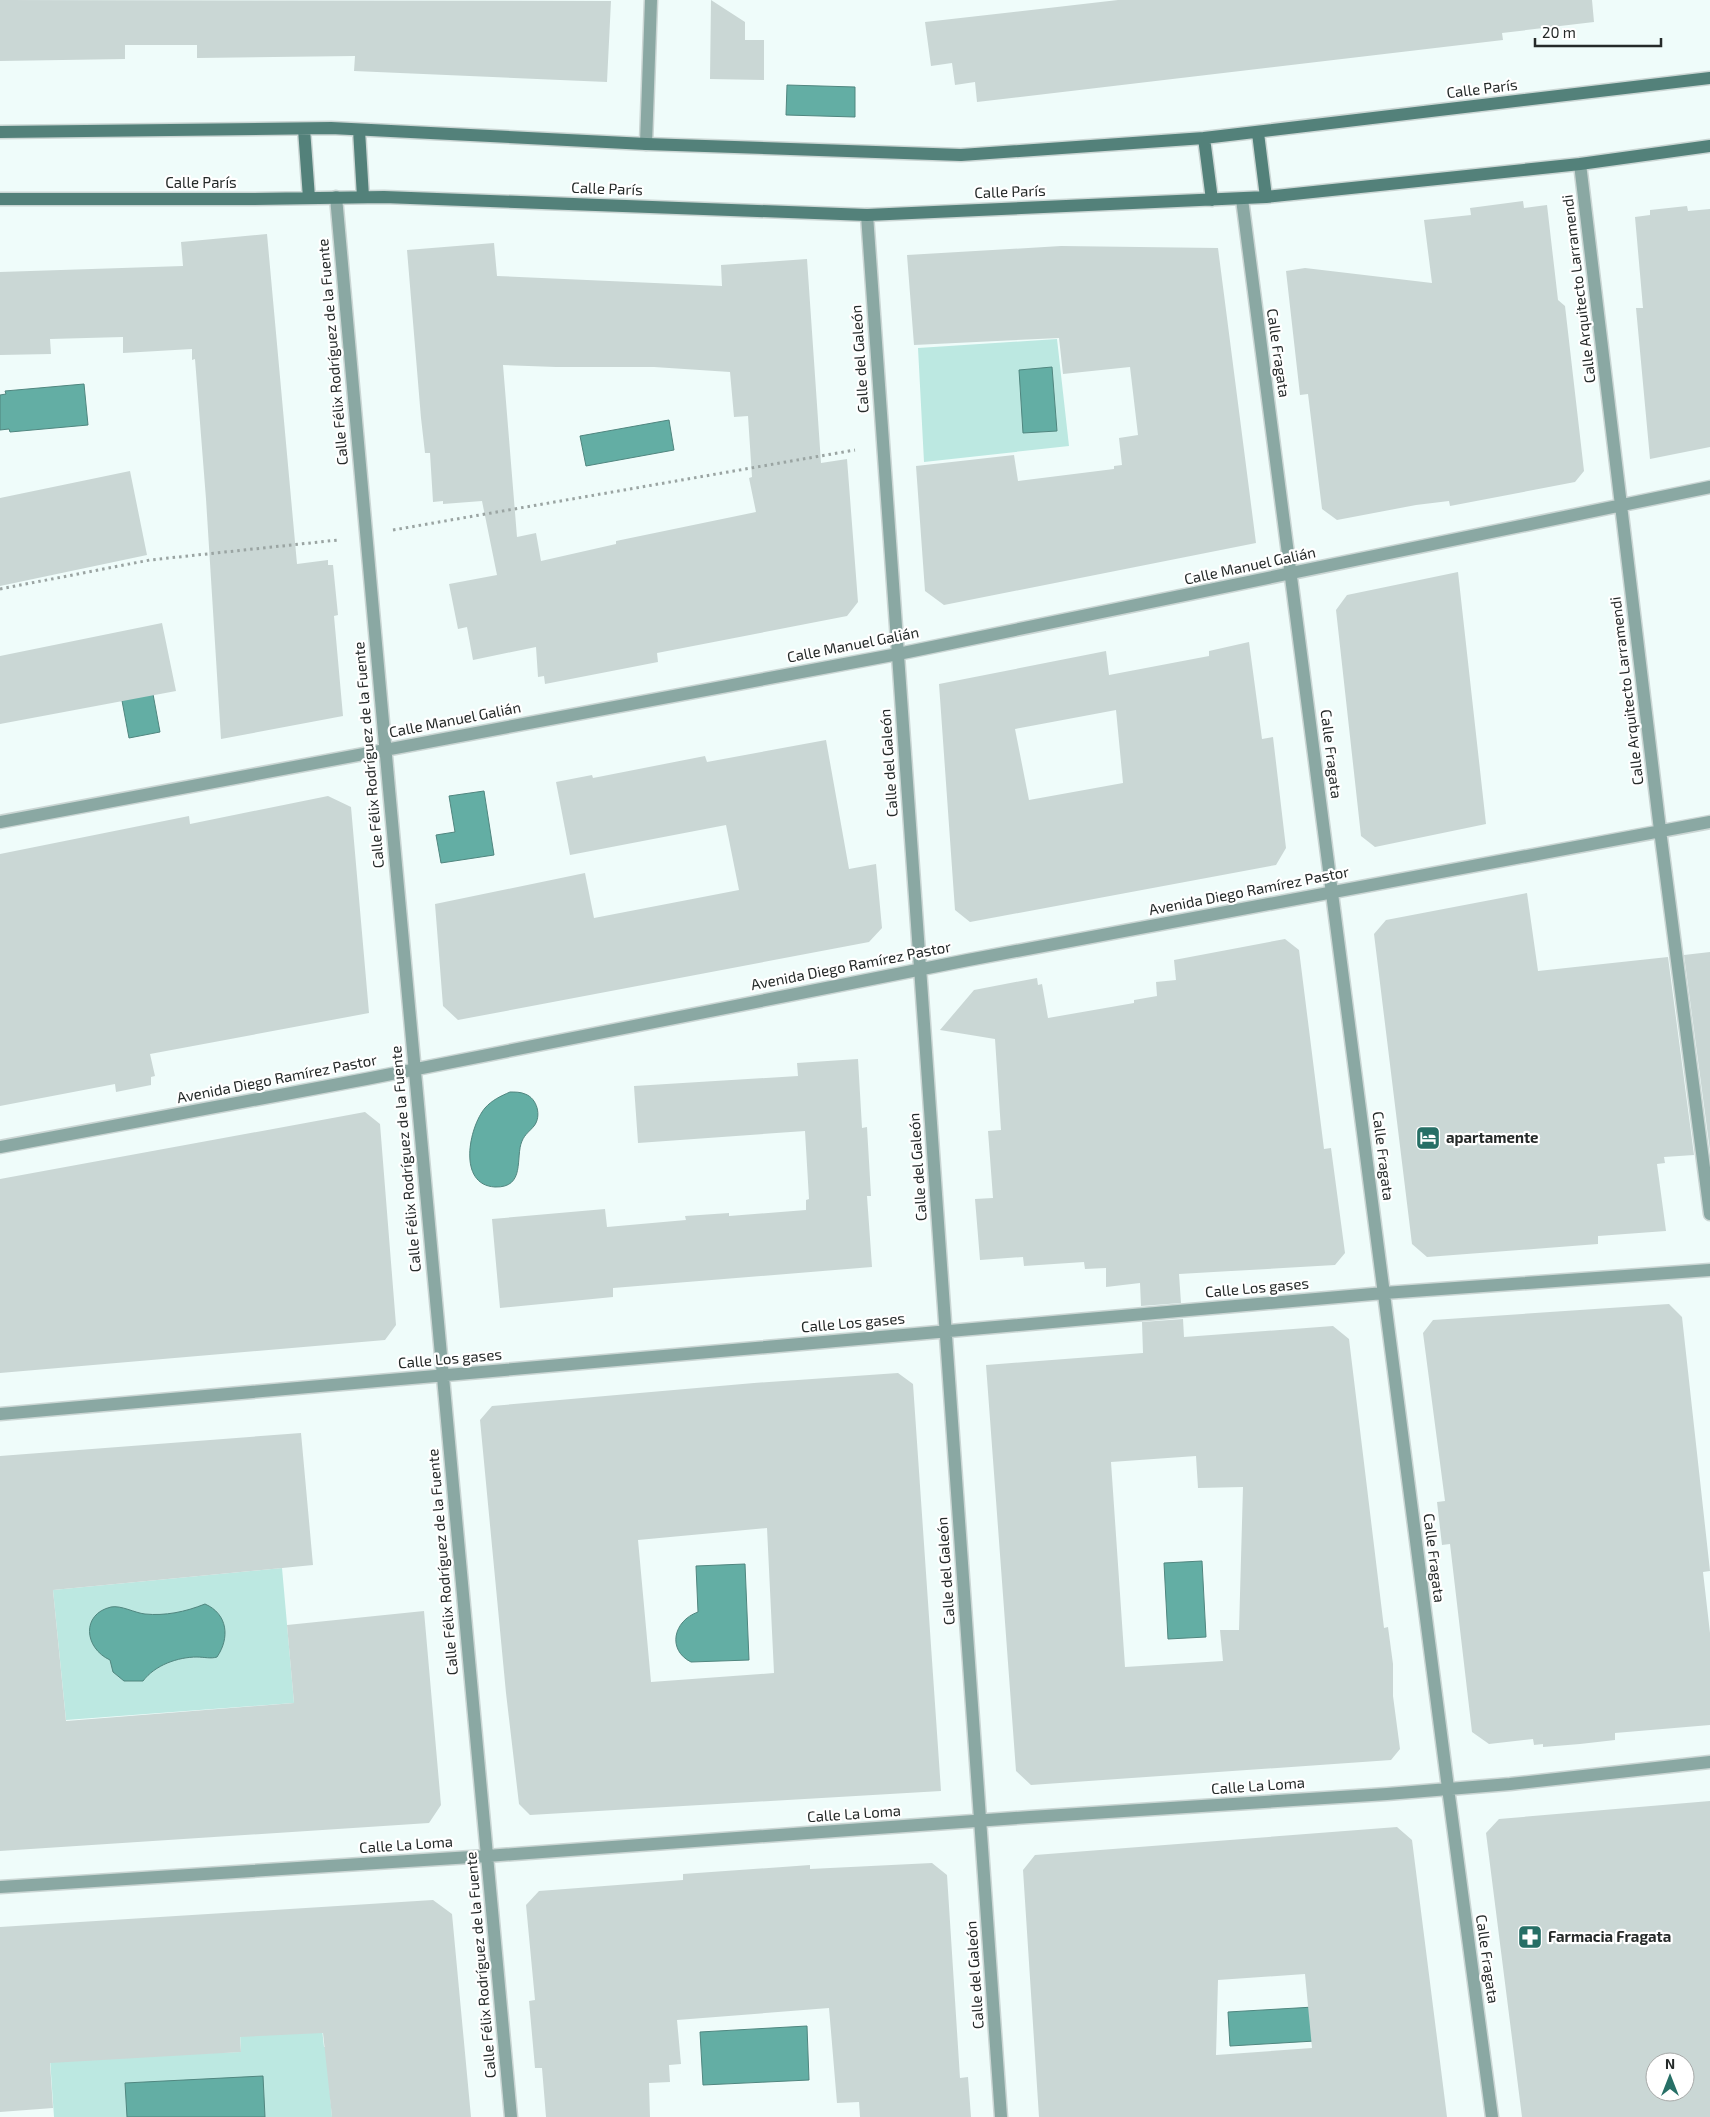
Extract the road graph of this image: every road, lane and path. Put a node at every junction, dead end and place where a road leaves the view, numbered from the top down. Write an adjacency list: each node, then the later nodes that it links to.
1 (651, 0): 8 (street)
2 (1710, 78): 6 (main road, Calle París)
3 (304, 129): 4 (main road, Calle París); 5 (main road, Calle París); 14 (main road)
4 (359, 130): 8 (main road, Calle París); 12 (main road)
5 (0, 132)
6 (1258, 133): 7 (main road, Calle París); 13 (main road)
7 (1204, 138): 8 (main road, Calle París); 17 (main road)
8 (646, 144)
9 (1710, 146): 10 (main road, Calle París)
10 (1580, 164): 13 (main road, Calle París); 21 (street, Calle Arquitecto Larramendi)
11 (336, 197): 12 (main road, Calle París); 14 (main road, Calle París); 22 (street, Calle Félix Rodríguez de la Fuente)
12 (363, 197): 18 (main road, Calle París)
13 (1266, 197): 16 (main road, Calle París)
14 (309, 198): 15 (main road, Calle París)
15 (0, 199)
16 (1242, 199): 17 (main road, Calle París); 23 (street, Calle Fragata)
17 (1212, 200): 18 (main road, Calle París)
18 (866, 215): 19 (street, Calle del Galeón)
19 (883, 446): 22 (path); 25 (street, Calle del Galeón)
20 (1710, 487): 21 (street, Calle Manuel Galián)
21 (1622, 506): 23 (street, Calle Manuel Galián); 29 (street, Calle Arquitecto Larramendi)
22 (366, 535): 24 (path); 26 (street, Calle Félix Rodríguez de la Fuente)
23 (1291, 574): 25 (street, Calle Manuel Galián); 30 (street, Calle Fragata)
24 (0, 589)
25 (898, 654): 26 (street, Calle Manuel Galián); 31 (street, Calle del Galeón)
26 (385, 749): 27 (street, Calle Manuel Galián); 32 (street, Calle Félix Rodríguez de la Fuente)
27 (0, 822)
28 (1710, 822): 29 (street, Avenida Diego Ramírez Pastor)
29 (1660, 830): 30 (street, Avenida Diego Ramírez Pastor); 34 (street, Calle Arquitecto Larramendi)
30 (1332, 892): 31 (street, Avenida Diego Ramírez Pastor); 36 (street, Calle Fragata)
31 (920, 969): 32 (street, Avenida Diego Ramírez Pastor); 37 (street, Calle del Galeón)
32 (415, 1069): 33 (street, Avenida Diego Ramírez Pastor); 38 (street, Calle Félix Rodríguez de la Fuente)
33 (0, 1147)
34 (1710, 1214)
35 (1710, 1270): 36 (street, Calle Los gases)
36 (1384, 1293): 37 (street, Calle Los gases); 41 (street, Calle Fragata)
37 (946, 1331): 38 (street, Calle Los gases); 42 (street, Calle del Galeón)
38 (443, 1376): 39 (street, Calle Los gases); 43 (street, Calle Félix Rodríguez de la Fuente)
39 (0, 1414)
40 (1710, 1762): 41 (street, Calle La Loma)
41 (1448, 1788): 42 (street, Calle La Loma); 47 (street, Calle Fragata)
42 (980, 1821): 43 (street, Calle La Loma); 46 (street, Calle del Galeón)
43 (487, 1856): 44 (street, Calle La Loma); 45 (street, Calle Félix Rodríguez de la Fuente)
44 (0, 1887)
45 (511, 2117)
46 (1001, 2117)
47 (1492, 2117)

